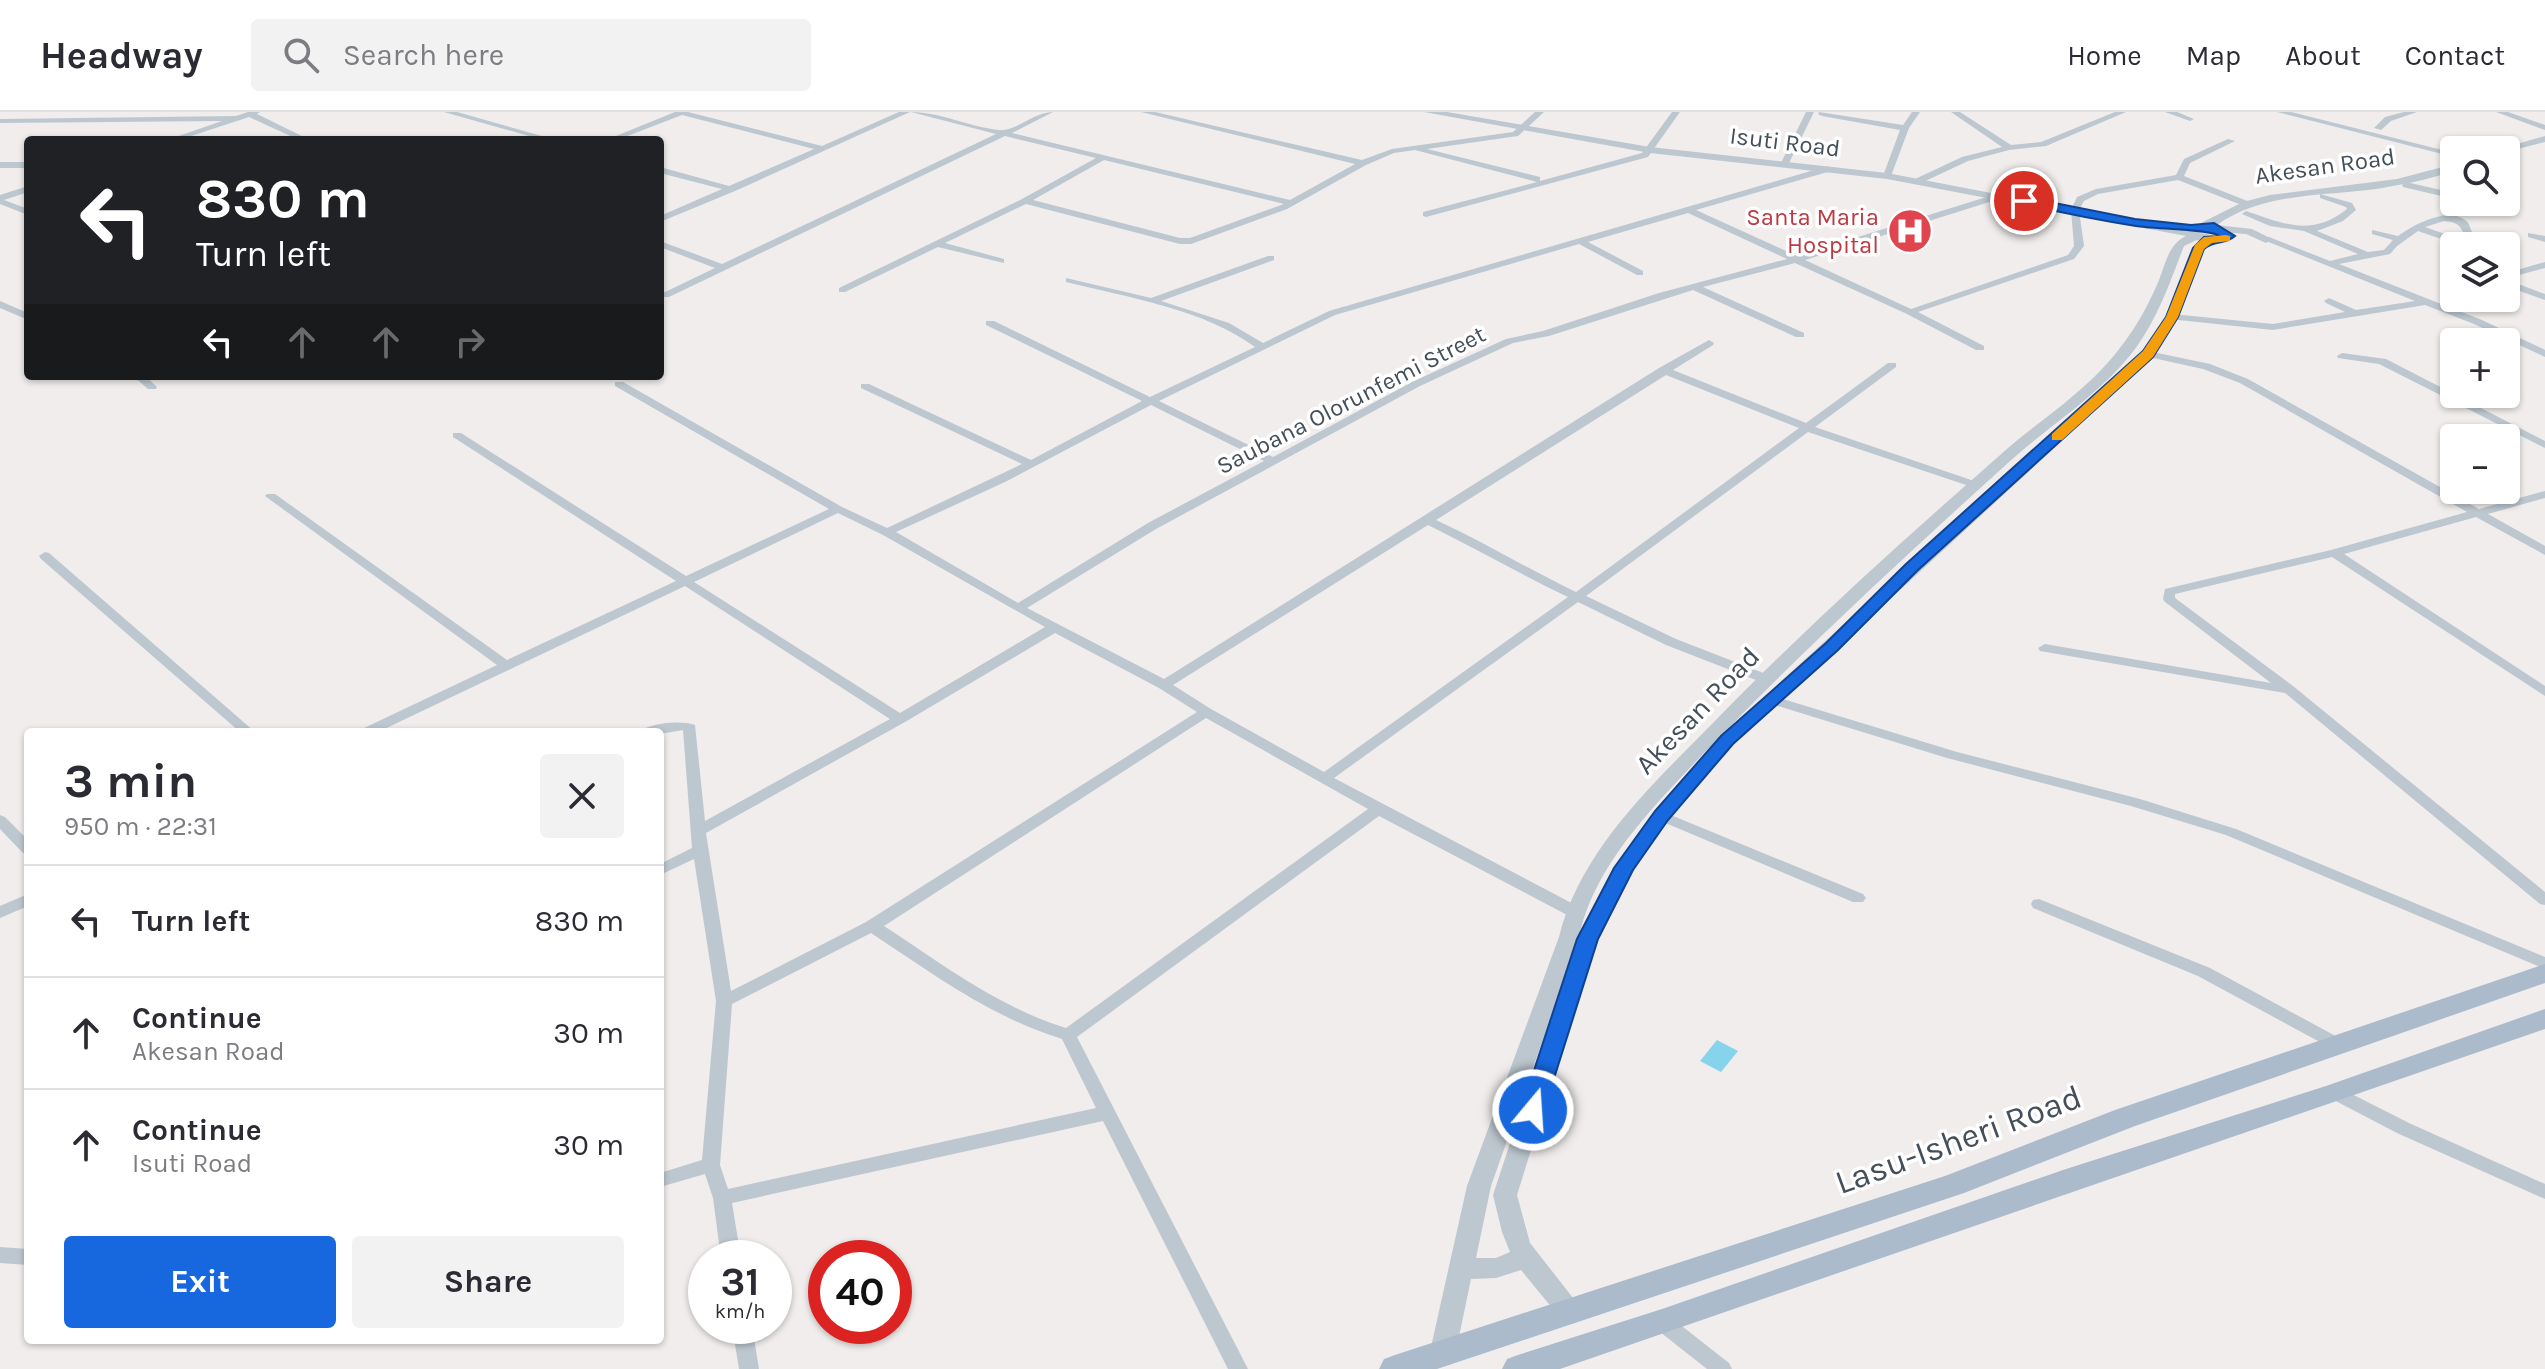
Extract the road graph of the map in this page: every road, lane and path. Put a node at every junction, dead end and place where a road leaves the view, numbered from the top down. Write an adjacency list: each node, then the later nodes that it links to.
1 (448, 112): 30 (street)
2 (680, 112): 31 (street); 37 (street)
3 (906, 112): 37 (street)
4 (915, 112): 27 (street)
5 (1049, 112): 27 (street)
6 (1145, 112): 43 (street)
7 (1429, 112): 26 (street, Isuti Road)
8 (1540, 112): 26 (street)
9 (1676, 112): 40 (street)
10 (1810, 112): 44 (street)
11 (1916, 112): 23 (street)
12 (1955, 112): 38 (street)
13 (2122, 112): 38 (street)
14 (2169, 112): 21 (street)
15 (2281, 112): 41 (street)
16 (2413, 112): 24 (street)
17 (2500, 112): 25 (street)
18 (253, 113): 20 (street); 29 (street)
19 (1822, 114): 23 (street)
20 (235, 118): 22 (street); 28 (street)
21 (2190, 119)
22 (0, 121)
23 (1905, 128): 50 (street)
24 (2378, 128)
25 (2545, 128)
26 (1524, 129): 35 (street); 40 (street, Isuti Road)
27 (1005, 134): 42 (street); 89 (street)
28 (183, 136)
29 (298, 136)
30 (537, 136)
31 (620, 136)
32 (2231, 141): 52 (street)
33 (2545, 142): 34 (street)
34 (2527, 146): 36 (street); 39 (street)
35 (1409, 147): 43 (street); 53 (street)
36 (2520, 147)
37 (821, 148): 56 (street)
38 (2009, 148): 54 (street)
39 (2520, 149)
40 (1650, 150): 44 (street, Isuti Road); 68 (street)
41 (2440, 152)
42 (1101, 159): 62 (street); 63 (street)
43 (1363, 163): 63 (street)
44 (1785, 163): 47 (street, Isuti Road)
45 (0, 165): 46 (street)
46 (24, 165)
47 (1828, 169): 50 (street, Isuti Road); 67 (street)
48 (664, 171): 56 (street)
49 (2440, 172): 64 (street, Akesan Road)
50 (1887, 176): 54 (street, Isuti Road)
51 (2440, 176): 55 (street, Akesan Road)
52 (2179, 177): 64 (street); 66 (street)
53 (1537, 179)
54 (1916, 182): 59 (street, Isuti Road)
55 (2406, 185): 58 (street); 60 (street, Akesan Road)
56 (732, 189): 69 (street)
57 (24, 191): 61 (street)
58 (2440, 193)
59 (1999, 196): 66 (street, Isuti Road); 85 (street, Saubana Olorunfemi Street)
60 (2323, 196): 64 (street, Akesan Road); 71 (street)
61 (0, 200): 65 (street)
62 (1025, 201): 63 (street); 81 (street)
63 (1292, 203)
64 (2246, 209): 71 (street); 72 (street, Akesan Road)
65 (24, 210)
66 (2075, 210): 72 (street, Isuti Road); 102 (street)
67 (1691, 211): 80 (street); 85 (street)
68 (1426, 214)
69 (664, 217)
70 (2415, 227): 74 (street); 76 (street); 77 (street)
71 (2308, 230): 83 (street)
72 (2210, 231): 78 (street); 105 (street, Akesan Road); 126 (street, Akesan Road)
73 (2375, 232): 77 (street)
74 (2468, 232)
75 (2531, 235): 79 (street)
76 (2440, 236)
77 (2397, 238): 83 (street)
78 (2266, 239): 87 (street)
79 (2545, 239)
80 (1582, 242): 91 (street); 109 (street)
81 (937, 244): 86 (street); 95 (street)
82 (664, 246): 89 (street)
83 (2367, 255): 87 (street)
84 (1271, 258): 98 (street)
85 (1798, 259): 93 (street, Saubana Olorunfemi Street); 102 (street)
86 (1001, 261)
87 (2329, 264): 100 (street)
88 (2545, 265): 90 (street)
89 (723, 268): 96 (street)
90 (2520, 269)
91 (1640, 273)
92 (1069, 280): 98 (street)
93 (1693, 286): 107 (street); 124 (street, Saubana Olorunfemi Street)
94 (2520, 288): 97 (street)
95 (842, 290)
96 (666, 295)
97 (2545, 297)
98 (1150, 301): 109 (street)
99 (2329, 301): 103 (street)
100 (2426, 302): 103 (street); 112 (street)
101 (0, 304): 104 (street)
102 (1910, 312): 110 (street)
103 (2355, 313): 105 (street)
104 (24, 315)
105 (2172, 317): 111 (street, Akesan Road)
106 (990, 323): 120 (street)
107 (1800, 335)
108 (1709, 343): 115 (street)
109 (1262, 347): 120 (street)
110 (1980, 348)
111 (2148, 354): 130 (street); 143 (street, Akesan Road)
112 (2545, 354)
113 (2342, 356): 123 (street)
114 (1892, 365): 121 (street)
115 (1663, 370): 121 (street); 131 (street)
116 (143, 380): 119 (street)
117 (619, 384): 129 (street)
118 (865, 386): 125 (street)
119 (152, 387)
120 (1151, 401): 124 (street); 125 (street)
121 (1805, 427): 126 (street); 137 (street)
122 (457, 435): 136 (street)
123 (2545, 445)
124 (1273, 461): 138 (street, Saubana Olorunfemi Street)
125 (1029, 463): 132 (street)
126 (1976, 485): 143 (street, Akesan Road)
127 (2545, 494): 130 (street)
128 (271, 496): 141 (street)
129 (838, 509): 132 (street); 136 (street)
130 (2478, 512): 133 (street); 134 (street)
131 (1427, 520): 137 (street); 142 (street)
132 (887, 532): 138 (street)
133 (2545, 551)
134 (2334, 553): 144 (street); 145 (street)
135 (45, 556): 149 (street)
136 (686, 580): 141 (street); 147 (street)
137 (1577, 597): 143 (street); 151 (street)
138 (1018, 608): 139 (street)
139 (1055, 627): 142 (street); 147 (street)
140 (2045, 648): 144 (street)
141 (505, 665): 148 (street)
142 (1164, 685): 146 (street)
143 (1770, 689): 153 (street, Akesan Road); 163 (street, Akesan Road); 166 (street)
144 (2288, 689): 160 (street)
145 (2545, 692)
146 (1206, 712): 151 (street); 165 (street)
147 (900, 719): 155 (street)
148 (401, 725)
149 (243, 728)
150 (664, 729): 155 (street)
151 (1325, 778): 152 (street)
152 (1378, 809): 163 (street); 170 (street)
153 (1661, 816): 159 (street); 181 (street, Akesan Road)
154 (0, 820): 156 (street)
155 (699, 831): 157 (street)
156 (24, 845)
157 (700, 850): 158 (street); 168 (street)
158 (664, 868)
159 (1858, 898)
160 (2545, 900)
161 (24, 901): 164 (street)
162 (2039, 904): 171 (street)
163 (1575, 912): 182 (street, Akesan Road)
164 (0, 913)
165 (872, 926): 168 (street); 170 (street)
166 (2545, 963)
167 (2545, 973): 171 (main road, Lasu-Isheri Road)
168 (724, 1001): 174 (street)
169 (2545, 1019): 172 (main road)
170 (1068, 1035): 173 (street)
171 (2337, 1044): 183 (main road, Lasu-Isheri Road)
172 (2336, 1093): 176 (street); 184 (main road)
173 (1106, 1113): 177 (street); 188 (street)
174 (711, 1165): 175 (street); 177 (street)
175 (664, 1179)
176 (2545, 1192)
177 (722, 1198): 178 (street)
178 (728, 1240)
179 (0, 1255): 180 (street)
180 (24, 1257)
181 (1524, 1258): 182 (street); 183 (street, Akesan Road)
182 (1461, 1269): 186 (street, Akesan Road)
183 (1571, 1312): 186 (main road, Lasu-Isheri Road)
184 (1662, 1322): 190 (main road); 191 (street)
185 (745, 1344): 187 (street)
186 (1442, 1356): 189 (main road, Lasu-Isheri Road)
187 (749, 1369)
188 (1238, 1369)
189 (1395, 1369)
190 (1518, 1369)
191 (1722, 1369)

